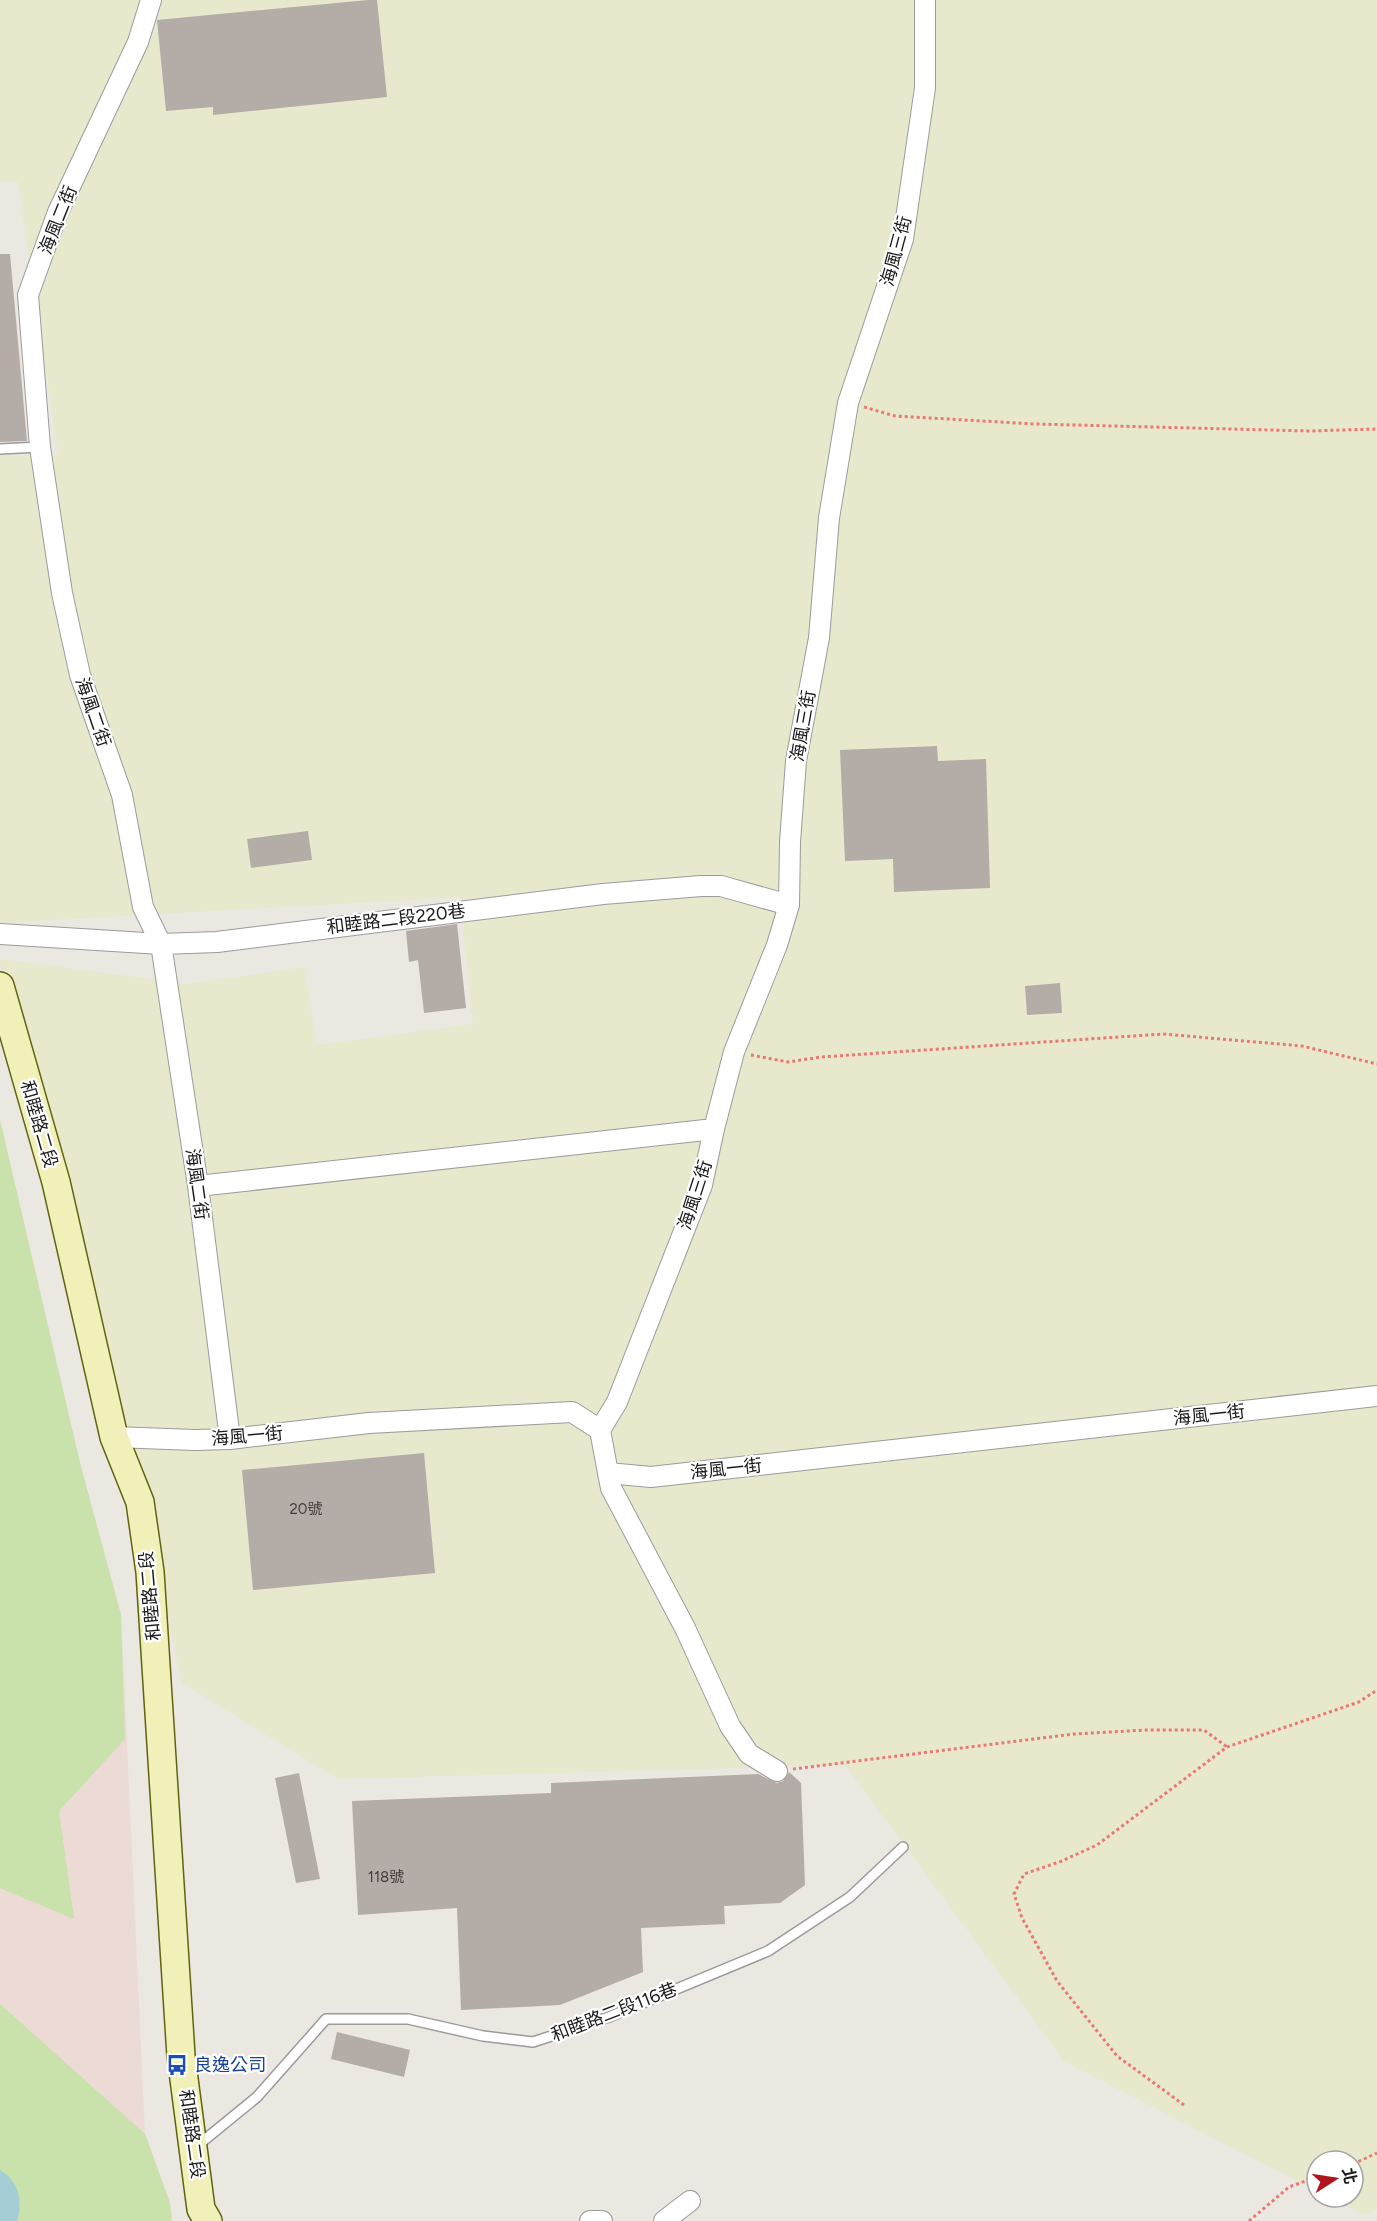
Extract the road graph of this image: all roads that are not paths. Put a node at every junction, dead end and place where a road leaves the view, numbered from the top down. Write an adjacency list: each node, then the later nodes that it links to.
1 (151, 0): 3 (street, 海風二街)
2 (925, 0): 5 (street, 海風三街)
3 (40, 447): 4 (lane); 7 (street, 海風二街)
4 (0, 448)
5 (789, 905): 7 (street, 和睦路二段220巷); 9 (street, 海風三街)
6 (0, 934): 7 (street, 和睦路二段220巷)
7 (161, 944): 10 (street, 海風二街)
8 (0, 986): 13 (street, 和睦路二段)
9 (714, 1129): 10 (street); 12 (street, 海風三街)
10 (198, 1186): 14 (street, 海風二街)
11 (1377, 1396): 15 (street, 海風一街)
12 (600, 1430): 14 (street, 海風一街); 15 (street)
13 (114, 1437): 14 (street, 海風一街); 18 (street, 和睦路二段)
14 (230, 1439)
15 (608, 1473): 16 (street)
16 (777, 1771)
17 (903, 1847): 18 (lane, 和睦路二段116巷)
18 (195, 2148): 20 (street, 和睦路二段)
19 (690, 2201): 23 (street)
20 (208, 2221)
21 (590, 2221): 22 (street)
22 (602, 2221)
23 (664, 2221)

